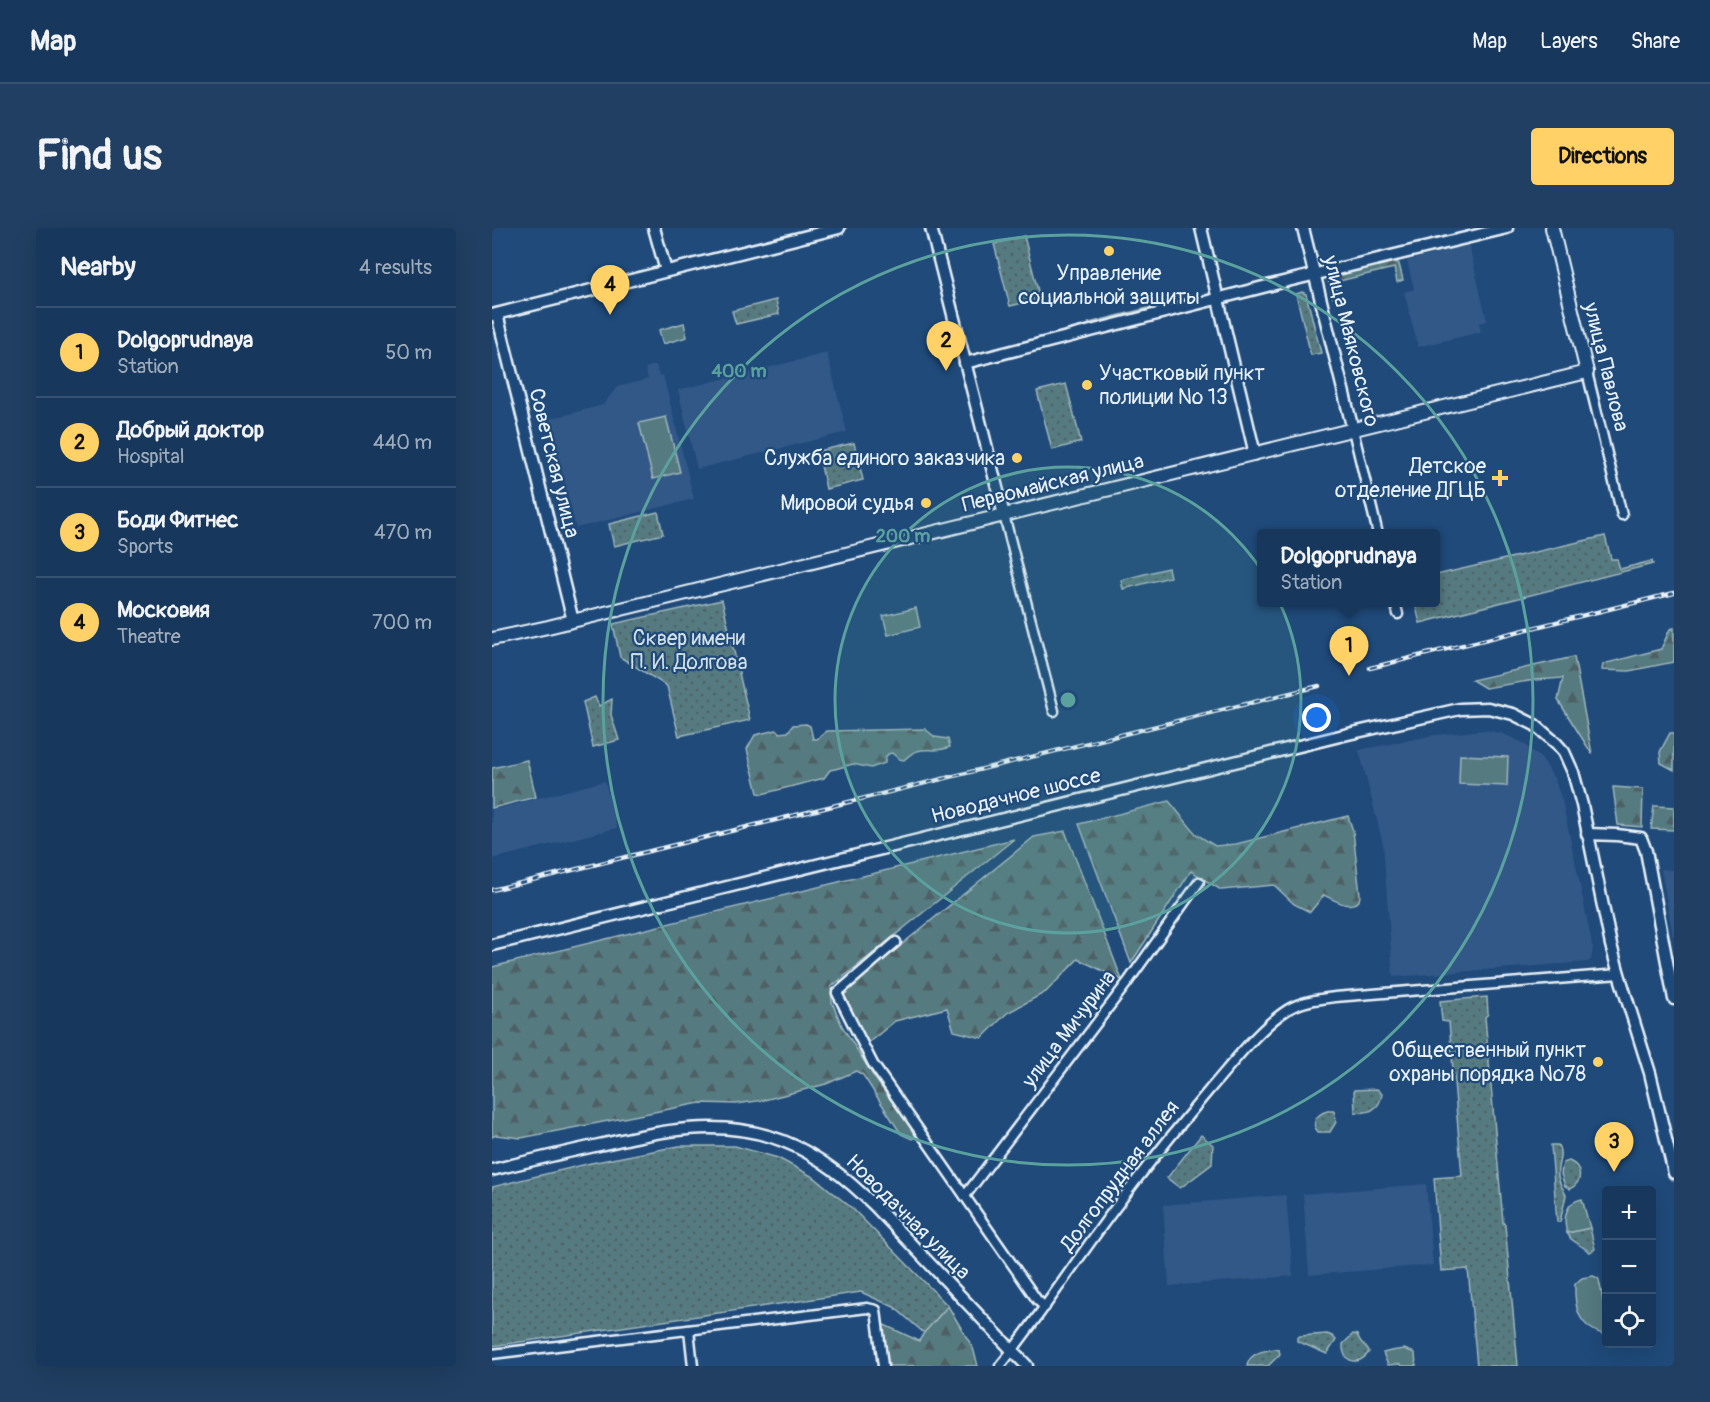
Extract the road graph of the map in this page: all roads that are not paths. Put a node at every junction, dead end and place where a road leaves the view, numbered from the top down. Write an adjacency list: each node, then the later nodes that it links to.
1 (654, 228): 8 (street)
2 (838, 228): 8 (street)
3 (931, 228): 12 (street)
4 (1201, 228): 10 (street)
5 (1303, 228): 9 (street, улица Маяковского)
6 (1507, 228): 9 (street)
7 (1552, 228): 13 (main road, улица Павлова)
8 (666, 271): 11 (street)
9 (1315, 275): 10 (street); 14 (street, улица Маяковского)
10 (1219, 298): 12 (street); 15 (street)
11 (495, 315): 21 (street, Советская улица)
12 (966, 363): 16 (street)
13 (1587, 372): 14 (main road, Первомайская улица); 17 (street, улица Павлова)
14 (1353, 430): 15 (main road, Первомайская улица); 18 (street, улица Маяковского)
15 (1256, 454): 16 (main road, Первомайская улица)
16 (1004, 515): 21 (main road, Первомайская улица); 23 (street)
17 (1622, 515)
18 (1377, 529)
19 (1396, 607): 20 (street)
20 (1398, 614)
21 (573, 621): 22 (main road, Первомайская улица)
22 (492, 639)
23 (1054, 711)
24 (1587, 834): 27 (street, Новодачное шоссе); 28 (street, Новодачное шоссе); 29 (street)
25 (1199, 882): 32 (street, улица Мичурина)
26 (896, 942): 32 (street)
27 (492, 945)
28 (1619, 974): 31 (street, Новодачное шоссе); 33 (street, Долгопрудная аллея)
29 (1674, 999)
30 (492, 1170): 35 (street, Новодачная улица)
31 (1674, 1173)
32 (965, 1196): 33 (street)
33 (1045, 1307): 35 (street, Долгопрудная аллея)
34 (689, 1330): 36 (street); 37 (street); 38 (street)
35 (1012, 1351): 39 (street, Долгопрудная аллея); 40 (street, Новодачная улица)
36 (492, 1354)
37 (693, 1366)
38 (883, 1366)
39 (1000, 1366)
40 (1027, 1366)

